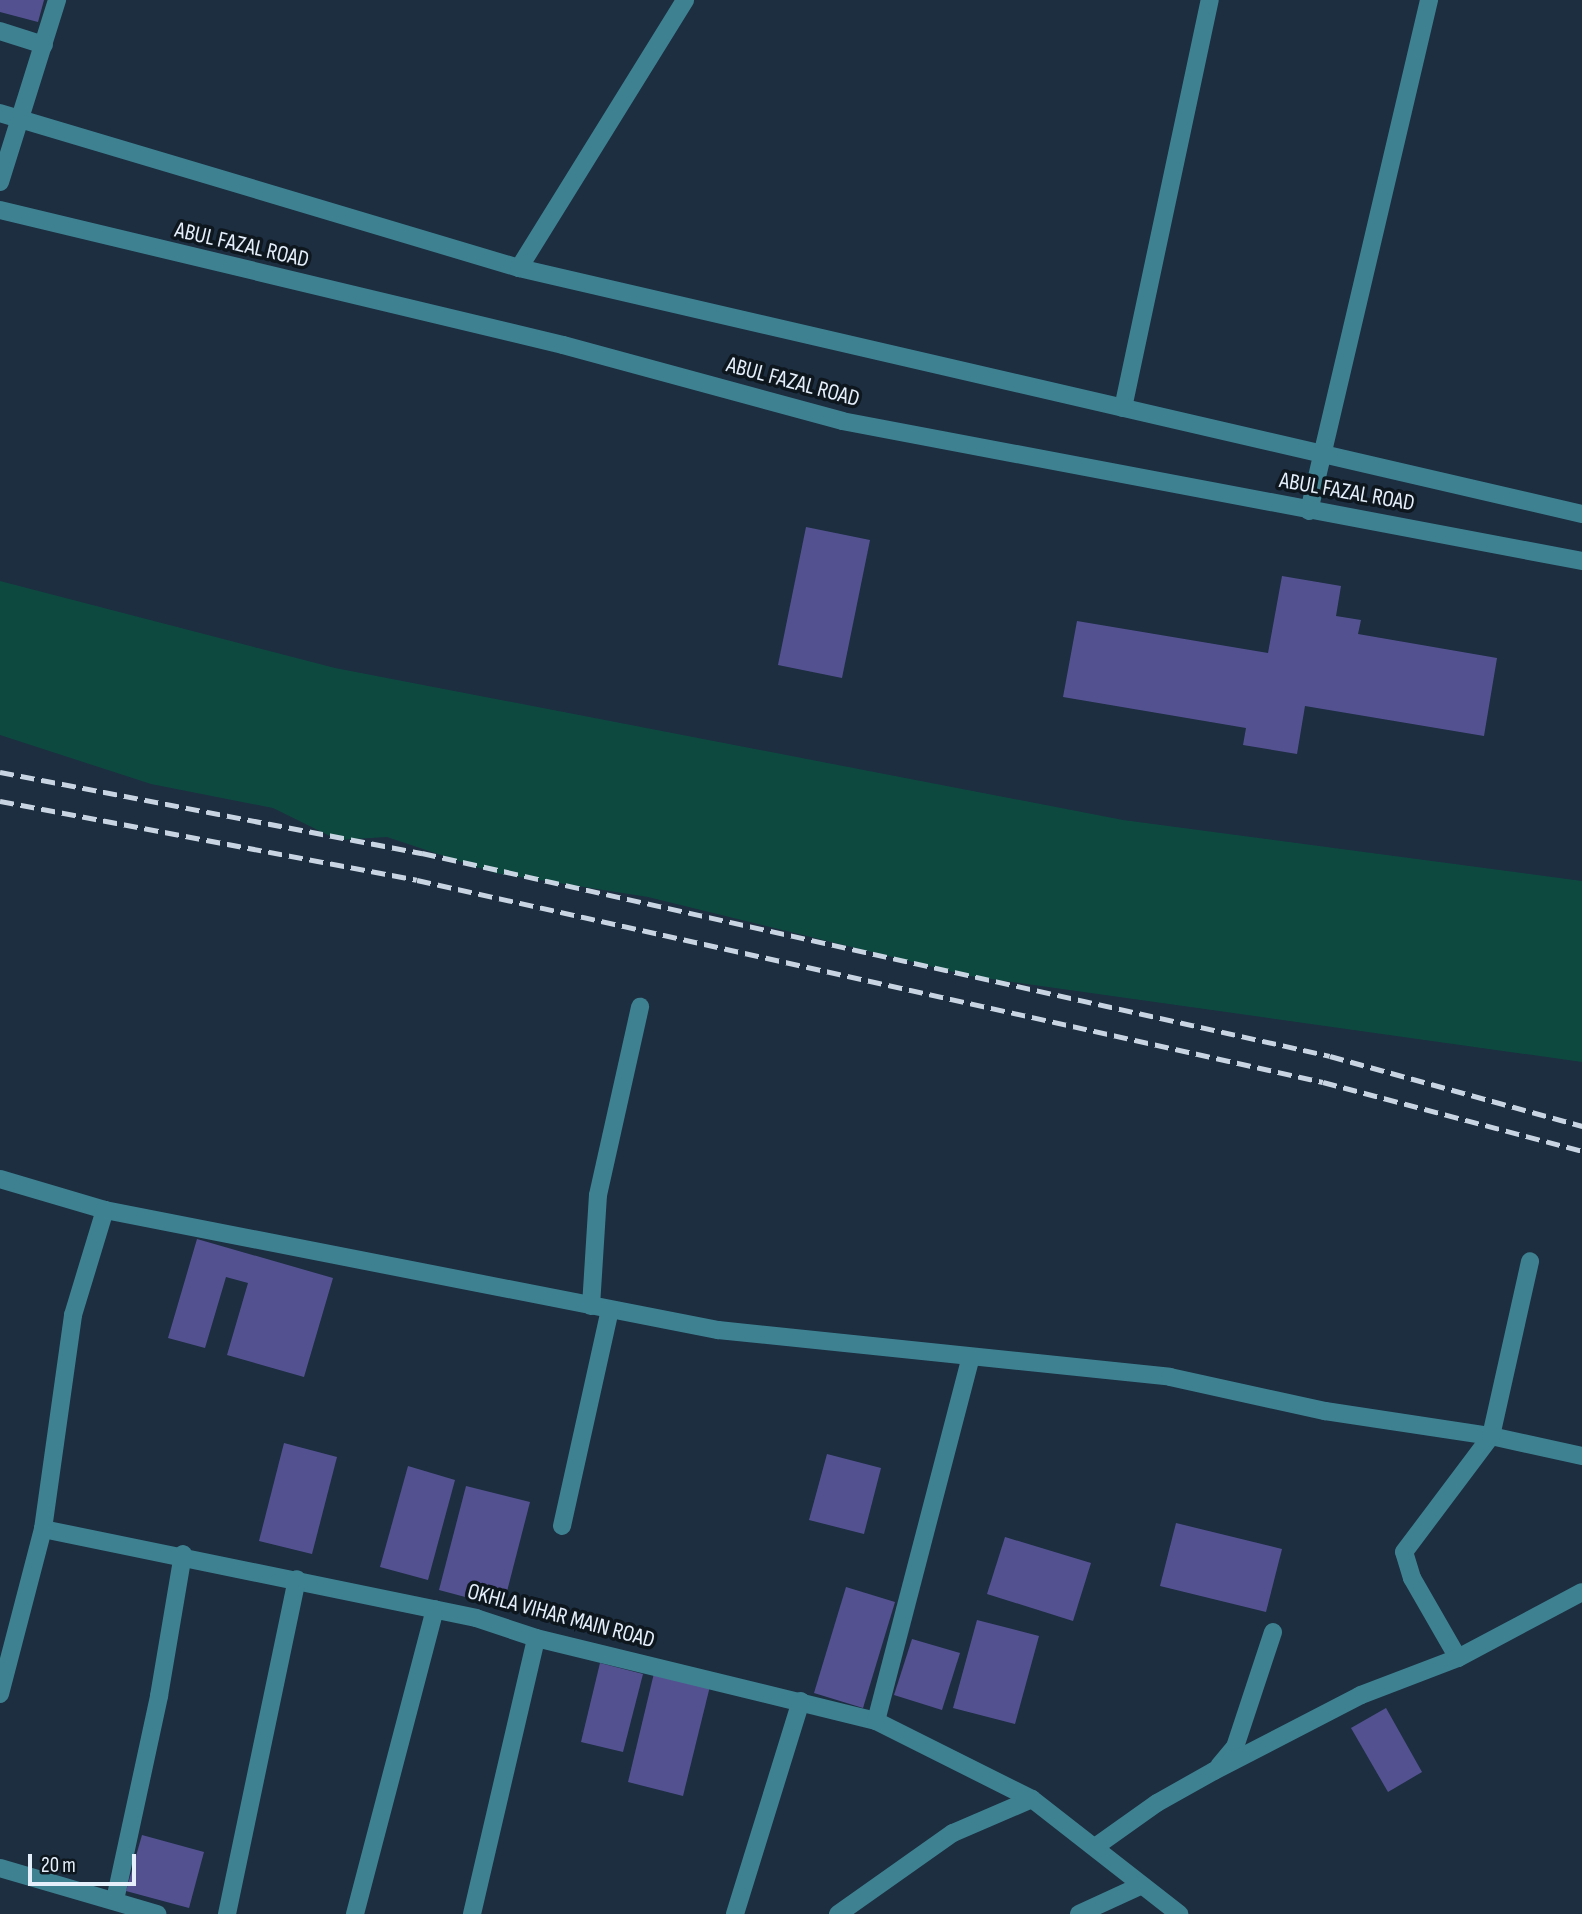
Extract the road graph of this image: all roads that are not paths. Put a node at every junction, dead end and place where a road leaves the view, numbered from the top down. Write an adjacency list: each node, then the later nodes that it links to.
1 (57, 0): 6 (street)
2 (685, 0): 11 (street)
3 (1210, 0): 12 (street)
4 (1429, 0): 13 (street)
5 (0, 31): 6 (street)
6 (44, 45): 8 (street)
7 (0, 113): 8 (street)
8 (23, 119): 9 (street); 11 (street)
9 (0, 182)
10 (0, 210): 14 (street, ABUL FAZAL ROAD)
11 (519, 268): 12 (street)
12 (1123, 408): 13 (street)
13 (1321, 453): 14 (street); 15 (street)
14 (1309, 511): 16 (street, ABUL FAZAL ROAD)
15 (1582, 513)
16 (1582, 561)
17 (640, 1007): 21 (street)
18 (0, 1179): 19 (street)
19 (105, 1210): 21 (street); 27 (street)
20 (1530, 1261): 24 (street)
21 (591, 1307): 22 (street)
22 (610, 1310): 23 (street); 26 (street)
23 (971, 1357): 24 (street); 37 (street)
24 (1491, 1436): 25 (street); 34 (street)
25 (1582, 1456)
26 (562, 1526)
27 (43, 1529): 28 (street, OKHLA VIHAR MAIN ROAD); 35 (street)
28 (183, 1554): 29 (street, OKHLA VIHAR MAIN ROAD); 43 (street)
29 (297, 1579): 31 (street, OKHLA VIHAR MAIN ROAD); 45 (street)
30 (1582, 1592): 34 (street)
31 (435, 1609): 33 (street, OKHLA VIHAR MAIN ROAD); 46 (street)
32 (1273, 1632): 38 (street)
33 (536, 1638): 36 (street, OKHLA VIHAR MAIN ROAD); 47 (street)
34 (1458, 1658): 38 (street)
35 (0, 1694)
36 (800, 1701): 37 (street, OKHLA VIHAR MAIN ROAD); 48 (street)
37 (876, 1721): 39 (street, OKHLA VIHAR MAIN ROAD)
38 (1214, 1771): 40 (street)
39 (1032, 1798): 40 (street, OKHLA VIHAR MAIN ROAD); 49 (street)
40 (1095, 1847): 42 (street, OKHLA VIHAR MAIN ROAD)
41 (0, 1868): 43 (street)
42 (1140, 1886): 50 (street); 51 (street, OKHLA VIHAR MAIN ROAD)
43 (115, 1900): 44 (street)
44 (157, 1914)
45 (227, 1914)
46 (355, 1914)
47 (472, 1914)
48 (735, 1914)
49 (838, 1914)
50 (1079, 1914)
51 (1179, 1914)

